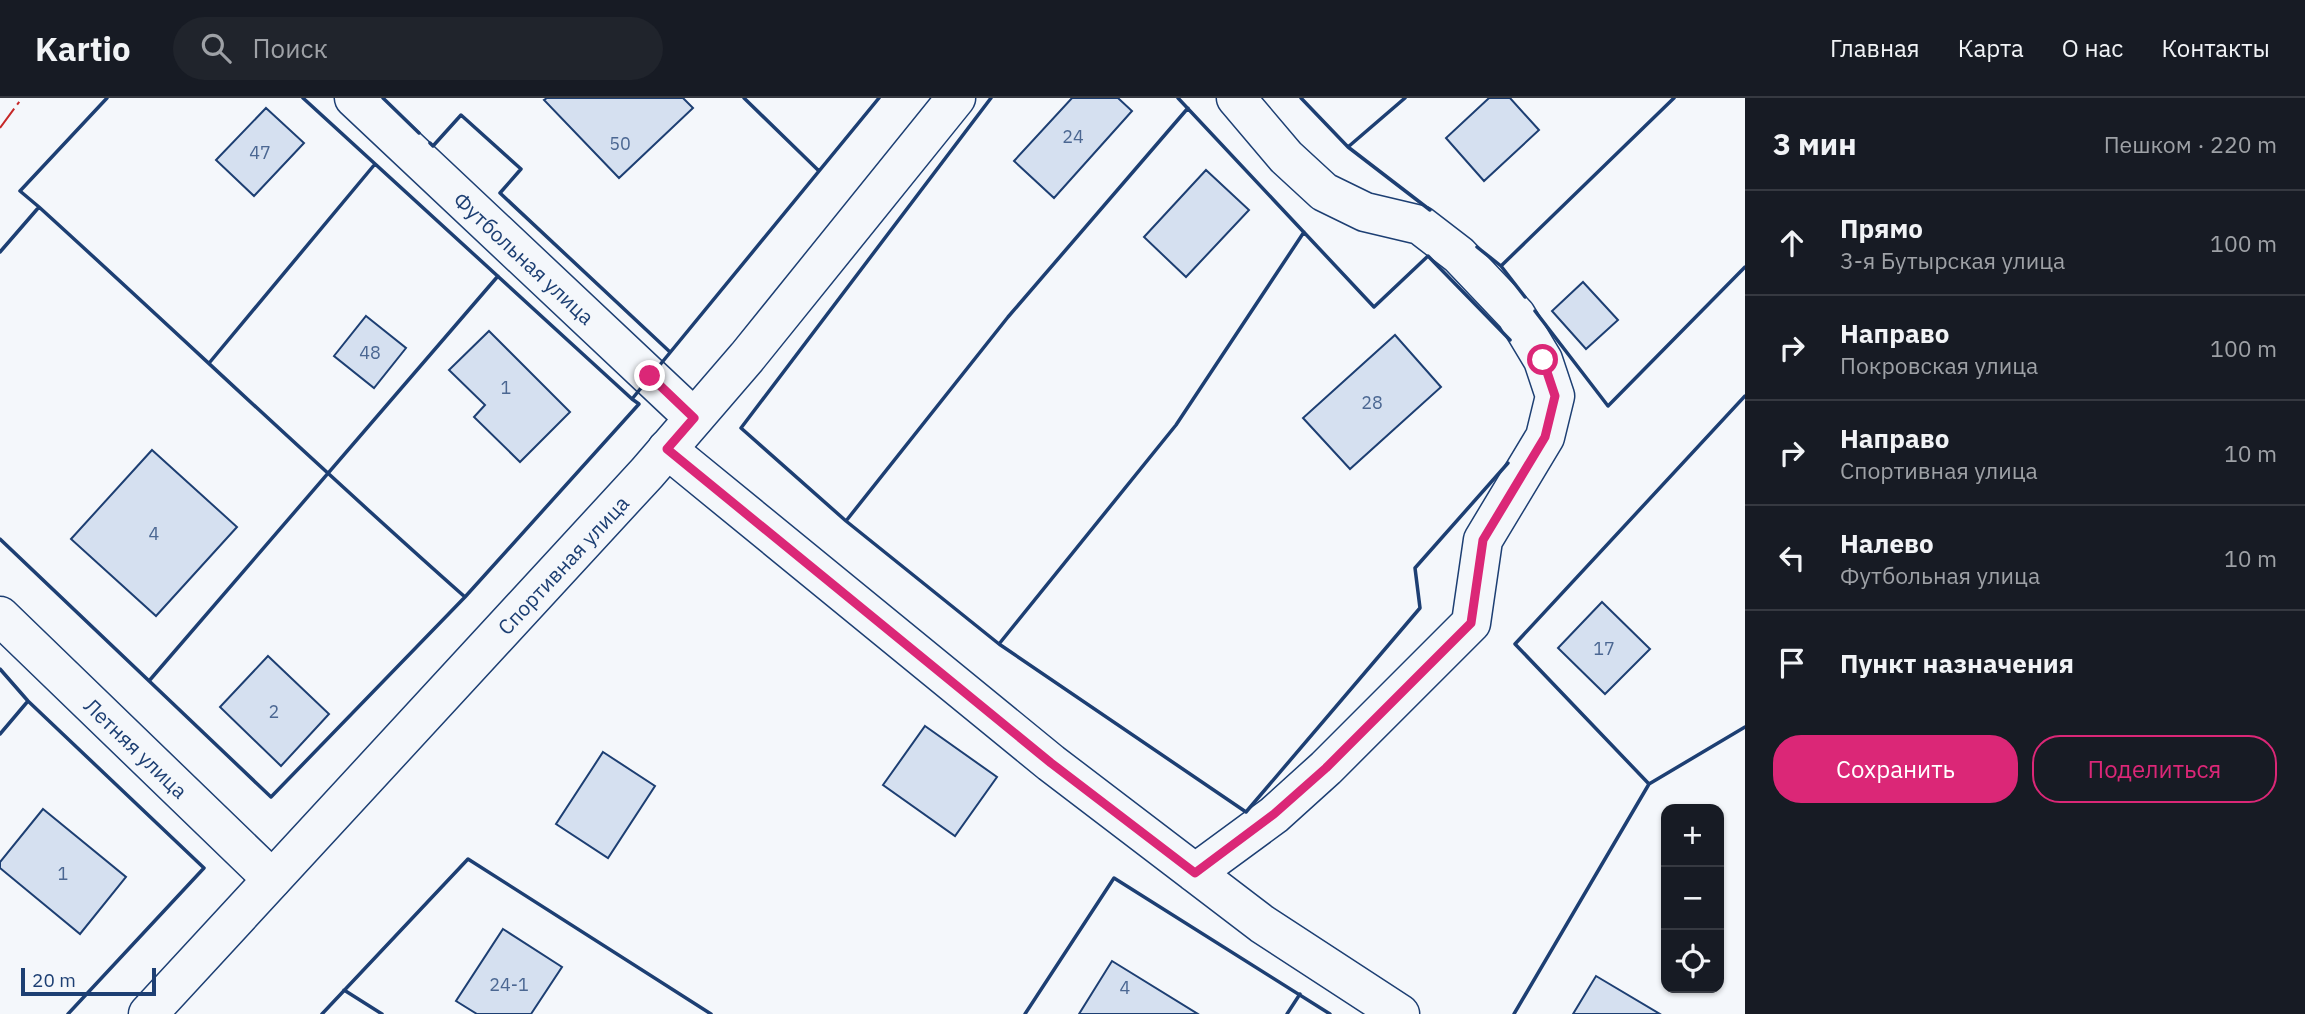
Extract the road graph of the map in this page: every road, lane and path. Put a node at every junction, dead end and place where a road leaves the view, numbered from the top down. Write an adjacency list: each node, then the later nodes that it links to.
1 (354, 98): 4 (street, Футбольная улица)
2 (956, 98): 4 (street, Спортивная улица)
3 (1236, 98): 7 (street)
4 (694, 418): 5 (street, Спортивная улица)
5 (667, 449): 7 (street); 8 (street, Спортивная улица)
6 (0, 616): 8 (street, Летняя улица)
7 (1195, 873): 10 (street)
8 (272, 879): 9 (street, Спортивная улица)
9 (148, 1014)
10 (1401, 1014)

